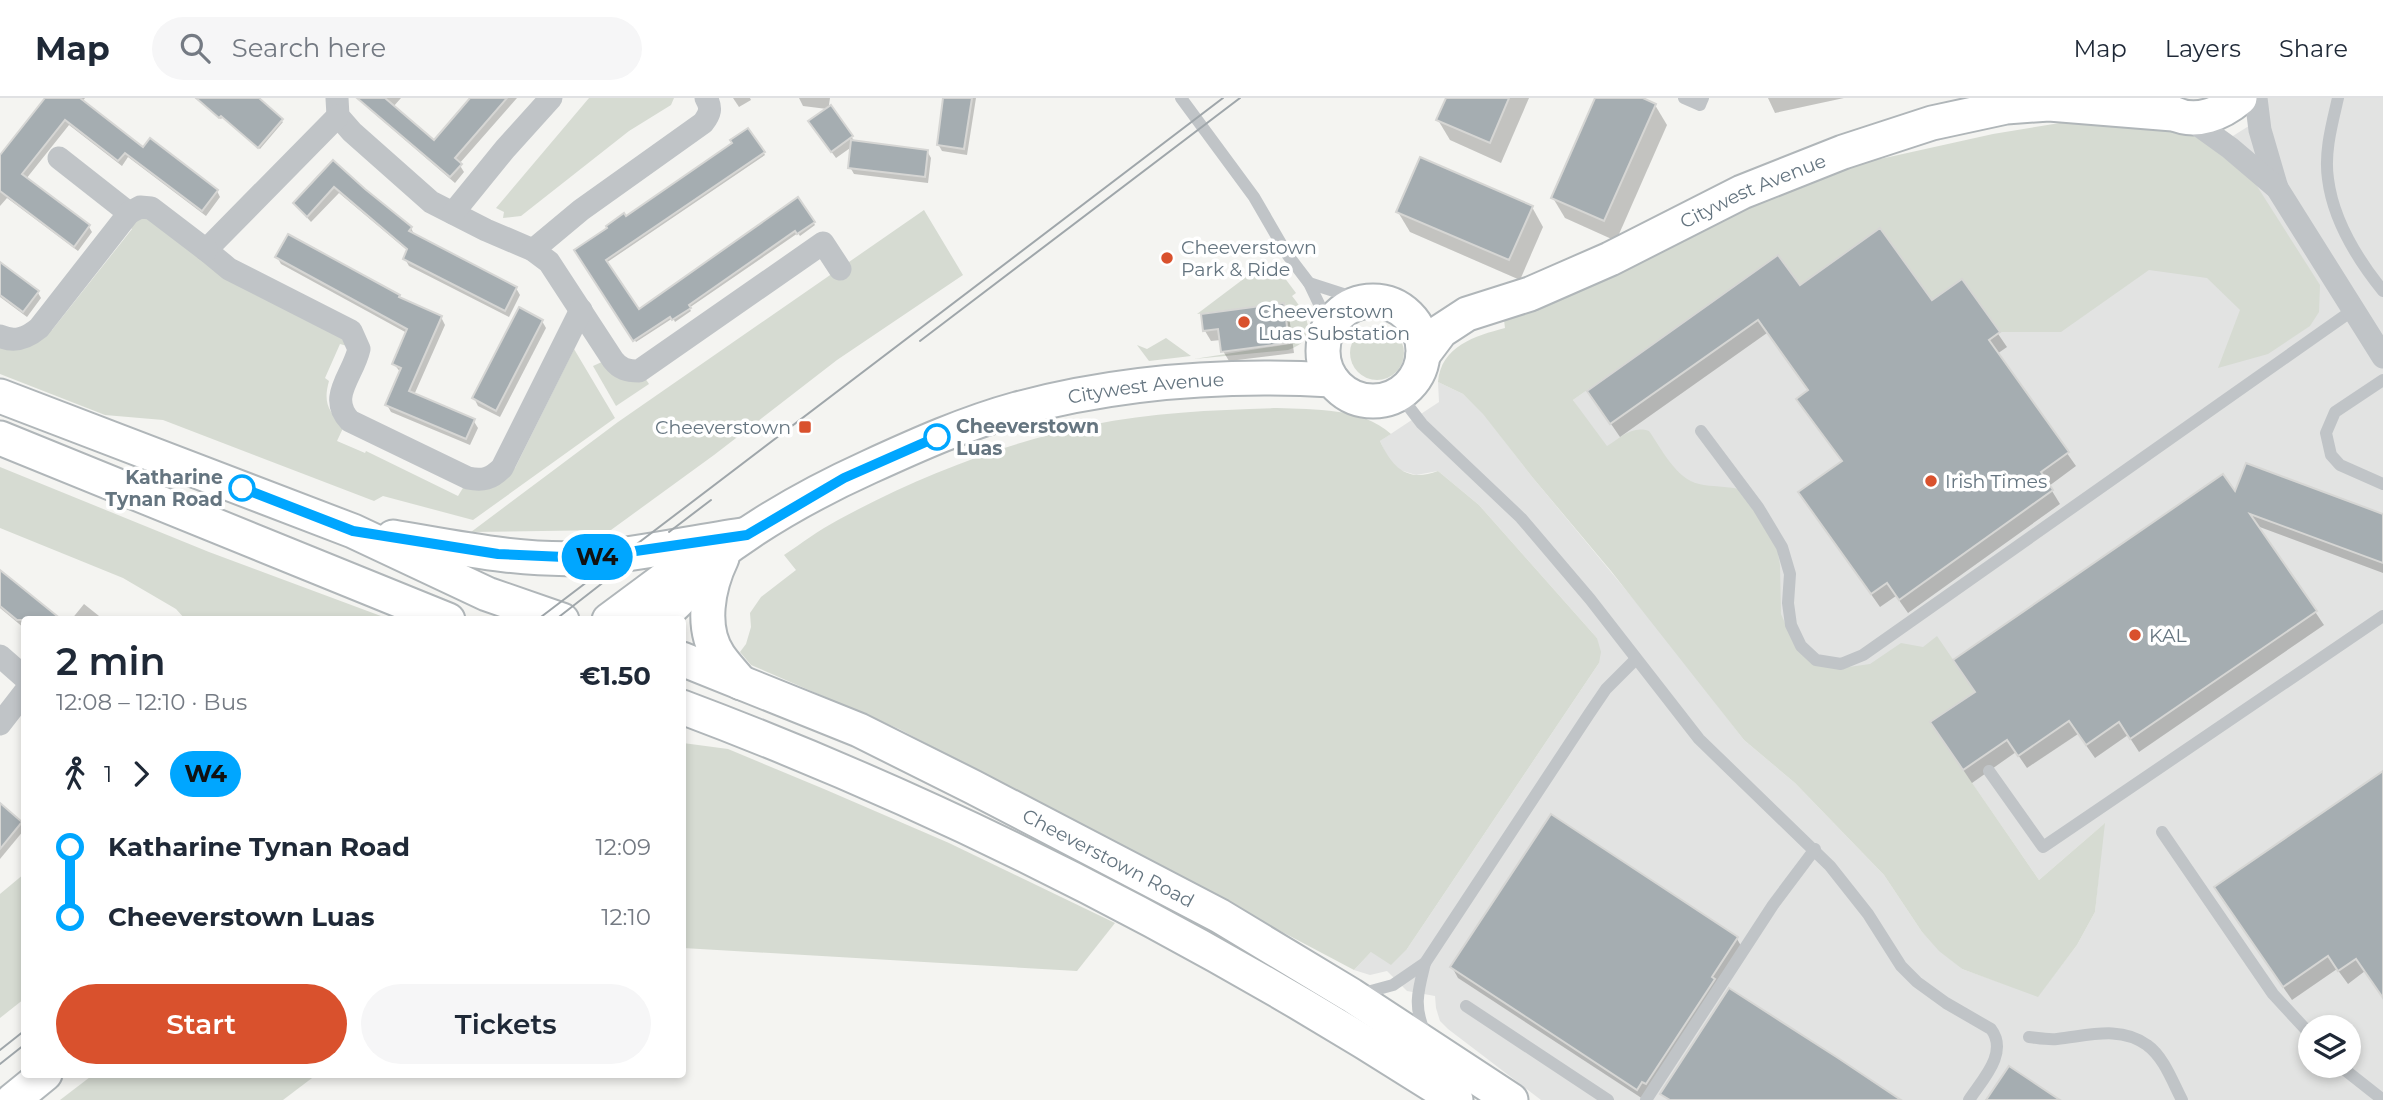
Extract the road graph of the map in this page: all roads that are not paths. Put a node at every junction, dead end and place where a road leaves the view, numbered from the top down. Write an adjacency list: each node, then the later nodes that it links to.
1 (551, 98): 14 (street)
2 (706, 98): 17 (street)
3 (1181, 98): 19 (lane)
4 (1684, 98): 5 (lane)
5 (1703, 98)
6 (2240, 98): 11 (main road, Citywest Avenue)
7 (2256, 98): 13 (street)
8 (2338, 98): 20 (lane)
9 (2056, 101): 11 (main road, Citywest Avenue); 24 (main road, Citywest Avenue)
10 (338, 107): 14 (street); 16 (street)
11 (2171, 110): 13 (street)
12 (59, 158): 15 (street)
13 (2277, 188): 23 (street)
14 (453, 213): 17 (street)
15 (129, 214): 16 (street); 27 (street)
16 (206, 250): 22 (street)
17 (533, 250): 22 (street)
18 (840, 269): 22 (street)
19 (1309, 284): 21 (lane); 26 (lane)
20 (2383, 291)
21 (1368, 302): 25 (main road); 26 (main road)
22 (581, 310)
23 (2353, 310): 29 (street); 35 (lane)
24 (1467, 314): 25 (main road, Citywest Avenue); 28 (main road, Citywest Avenue)
25 (1408, 315): 28 (main road)
26 (1327, 332): 30 (main road); 31 (main road)
27 (0, 336)
28 (1423, 355): 33 (main road)
29 (2383, 357)
30 (1287, 377): 31 (main road, Citywest Avenue); 39 (main road, Citywest Avenue)
31 (1332, 380): 33 (main road)
32 (2383, 380): 37 (lane)
33 (1399, 394): 46 (lane)
34 (0, 396): 38 (main road)
35 (1701, 431)
36 (0, 438): 40 (main road)
37 (2383, 484)
38 (353, 531): 39 (main road); 41 (main road)
39 (727, 549): 42 (main road, Citywest Avenue); 43 (main road, Citywest Avenue); 49 (main road)
40 (438, 616)
41 (550, 616)
42 (615, 616)
43 (661, 616)
44 (2383, 616): 53 (lane)
45 (0, 656): 48 (street)
46 (1636, 659): 55 (lane); 56 (lane)
47 (686, 661): 49 (main road, Cheeverstown Road)
48 (21, 674)
49 (741, 683): 57 (main road, Cheeverstown Road)
50 (21, 697): 52 (street)
51 (699, 719): 65 (main road, Cheeverstown Road)
52 (0, 724)
53 (1989, 771)
54 (2162, 832): 59 (lane)
55 (1815, 849): 68 (lane); 69 (lane)
56 (1424, 963): 57 (lane); 61 (lane)
57 (1352, 995): 61 (main road, Cheeverstown Road)
58 (1466, 1006): 67 (lane)
59 (2298, 1021)
60 (2029, 1037): 70 (lane)
61 (1432, 1047): 66 (main road, Cheeverstown Road)
62 (40, 1078): 64 (main road)
63 (2355, 1078): 71 (lane)
64 (13, 1100)
65 (1456, 1100)
66 (1511, 1100)
67 (1608, 1100)
68 (1646, 1100)
69 (1969, 1100)
70 (2182, 1100)
71 (2383, 1100)

